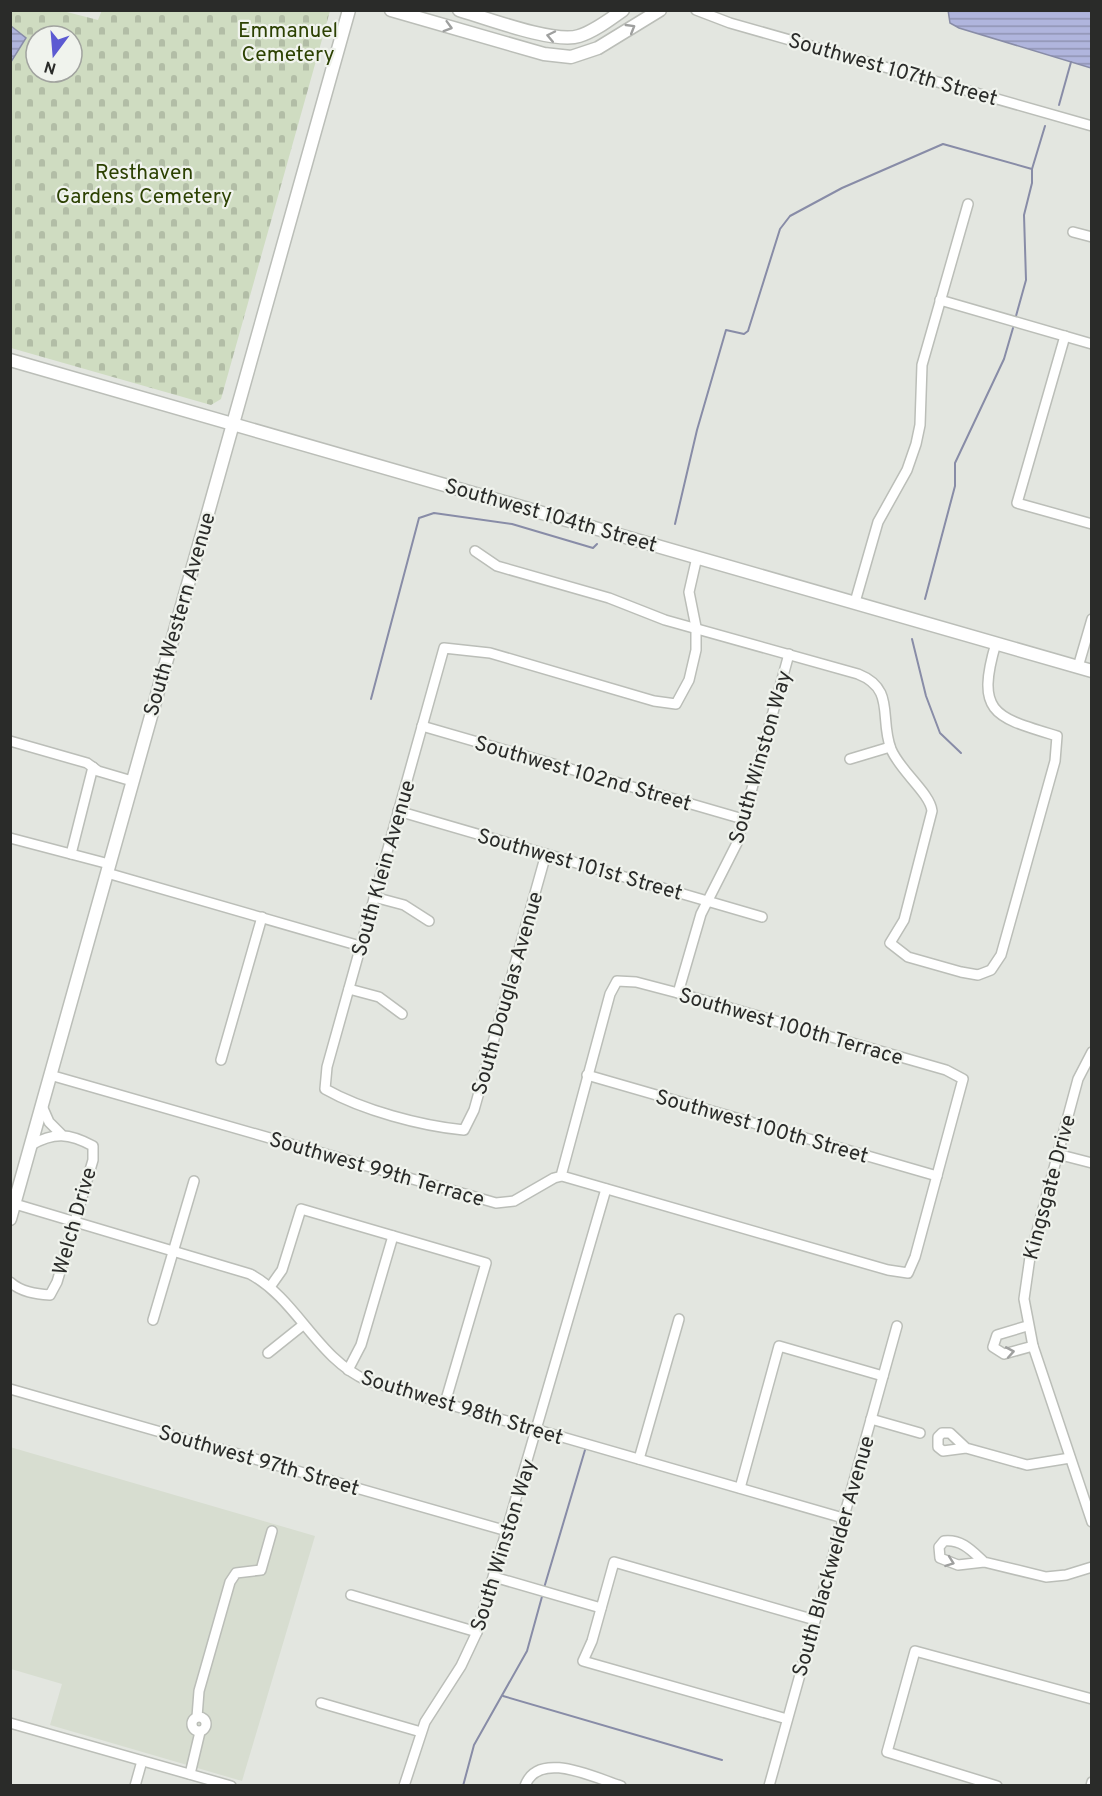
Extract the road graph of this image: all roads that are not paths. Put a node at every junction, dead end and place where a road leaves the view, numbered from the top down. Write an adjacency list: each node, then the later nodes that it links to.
1 (349, 10): 15 (main road, South Western Avenue)
2 (392, 10): 5 (main road, one-way to 5)
3 (459, 10): 4 (main road, one-way to 3)
4 (623, 10)
5 (660, 10)
6 (696, 10): 7 (street, Southwest 107th Street)
7 (1092, 126)
8 (968, 204): 11 (street)
9 (1073, 232): 10 (street)
10 (1092, 237)
11 (940, 300): 12 (street); 19 (street)
12 (1065, 336): 13 (street); 16 (street)
13 (1092, 344)
14 (10, 360): 15 (main road, Southwest 104th Street)
15 (232, 423): 18 (main road, Southwest 104th Street); 31 (main road, South Western Avenue)
16 (1092, 524)
17 (474, 551): 21 (street)
18 (697, 557): 19 (main road, Southwest 104th Street); 21 (street)
19 (855, 602): 22 (main road, Southwest 104th Street)
20 (1092, 619): 24 (street)
21 (696, 627): 23 (street); 26 (street, South Klein Avenue)
22 (996, 643): 24 (main road, Southwest 104th Street); 28 (street)
23 (789, 654): 28 (street); 33 (street, South Winston Way)
24 (1078, 667): 25 (main road, Southwest 104th Street)
25 (1092, 671)
26 (422, 726): 32 (street, South Klein Avenue); 33 (street, Southwest 102nd Street)
27 (10, 741): 30 (street)
28 (890, 747): 29 (street)
29 (850, 759)
30 (93, 767): 31 (street); 35 (street)
31 (132, 781): 37 (main road, South Western Avenue)
32 (398, 811): 36 (street, Southwest 101st Street); 38 (street, South Klein Avenue)
33 (743, 819): 39 (street, South Winston Way)
34 (10, 838): 35 (street)
35 (71, 854): 37 (street)
36 (546, 854): 39 (street, Southwest 101st Street); 51 (street, South Douglas Avenue)
37 (108, 869): 40 (street); 49 (main road, South Western Avenue)
38 (374, 897): 42 (street); 43 (street, South Klein Avenue)
39 (706, 900): 41 (street, Southwest 101st Street); 45 (street, South Winston Way)
40 (262, 917): 43 (street); 48 (street)
41 (762, 917)
42 (429, 921)
43 (360, 946): 44 (street, South Klein Avenue)
44 (349, 989): 46 (street); 51 (street, South Klein Avenue)
45 (678, 993): 50 (street, Southwest 100th Terrace); 58 (street, Southwest 100th Terrace)
46 (402, 1014)
47 (1092, 1052): 55 (street, Kingsgate Drive)
48 (221, 1060)
49 (50, 1075): 52 (main road, South Western Avenue); 57 (street, Southwest 99th Terrace)
50 (587, 1075): 57 (street); 58 (street, Southwest 100th Street)
51 (325, 1089)
52 (42, 1106): 53 (street); 54 (main road, South Western Avenue)
53 (61, 1134): 54 (street); 63 (street, Welch Drive)
54 (31, 1145): 61 (main road, South Western Avenue)
55 (1057, 1154): 56 (street); 72 (street, Kingsgate Drive)
56 (1092, 1163)
57 (561, 1176): 60 (street)
58 (937, 1176): 60 (street)
59 (194, 1181): 65 (street)
60 (606, 1189): 80 (street, South Winston Way)
61 (15, 1204): 62 (main road, South Western Avenue); 63 (street, Southwest 98th Street)
62 (10, 1218)
63 (75, 1222): 65 (street, Southwest 98th Street); 66 (street, Welch Drive)
64 (393, 1236): 67 (street); 75 (street); 78 (street)
65 (174, 1250): 67 (street, Southwest 98th Street); 69 (street)
66 (13, 1287)
67 (270, 1287): 70 (street, Southwest 98th Street)
68 (679, 1319): 84 (street)
69 (153, 1320)
70 (303, 1324): 74 (street); 75 (street, Southwest 98th Street)
71 (897, 1326): 76 (street, South Blackwelder Avenue)
72 (1027, 1326): 73 (street, Kingsgate Drive); 73 (street, one-way to 73)
73 (1033, 1346): 83 (street, Kingsgate Drive)
74 (268, 1353)
75 (348, 1370): 78 (street, Southwest 98th Street)
76 (883, 1376): 79 (street, South Blackwelder Avenue); 85 (street)
77 (10, 1389): 89 (street, Southwest 97th Street)
78 (445, 1403): 80 (street, Southwest 98th Street)
79 (871, 1419): 81 (street); 86 (street, South Blackwelder Avenue)
80 (537, 1430): 84 (street, Southwest 98th Street); 89 (street, South Winston Way)
81 (920, 1433)
82 (966, 1448): 83 (street)
83 (1070, 1458): 87 (street, Kingsgate Drive)
84 (639, 1459): 85 (street, Southwest 98th Street)
85 (740, 1488): 86 (street, Southwest 98th Street)
86 (843, 1518): 95 (street, South Blackwelder Avenue)
87 (1092, 1522)
88 (272, 1531): 103 (street)
89 (507, 1531): 92 (street, South Winston Way)
90 (984, 1562): 91 (street)
91 (1092, 1567)
92 (494, 1577): 94 (street); 96 (street, South Winston Way)
93 (351, 1595): 96 (street)
94 (602, 1608): 95 (street); 99 (street)
95 (815, 1620): 99 (street, South Blackwelder Avenue)
96 (477, 1632): 101 (street, South Winston Way)
97 (1092, 1699): 110 (street)
98 (321, 1703): 101 (street)
99 (787, 1719): 109 (street, South Blackwelder Avenue)
100 (10, 1723): 102 (street)
101 (421, 1732): 106 (street, South Winston Way)
102 (142, 1761): 103 (street); 104 (street)
103 (190, 1774): 105 (street)
104 (135, 1785)
105 (231, 1785)
106 (404, 1785)
107 (525, 1785): 108 (street)
108 (621, 1785)
109 (769, 1785)
110 (997, 1785)

